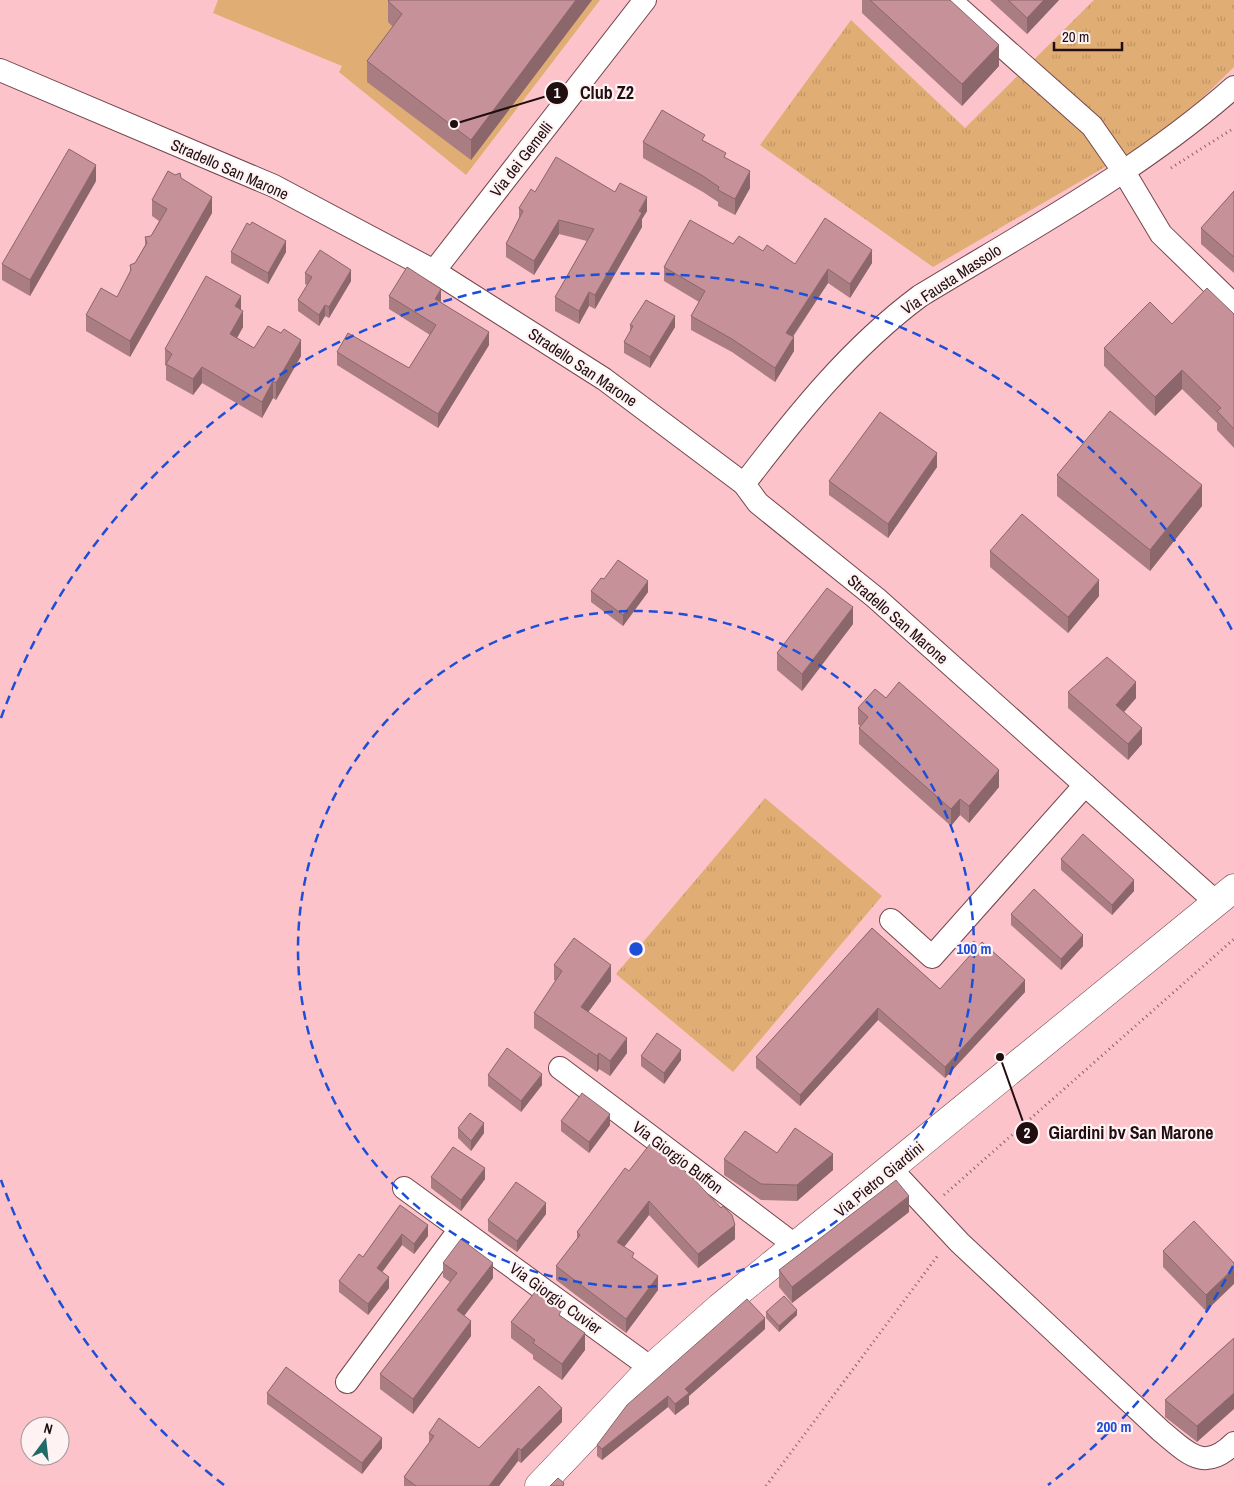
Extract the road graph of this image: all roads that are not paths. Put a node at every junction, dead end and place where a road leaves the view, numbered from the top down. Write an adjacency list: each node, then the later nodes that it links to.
1 (645, 0): 6 (street, Via dei Gemelli)
2 (950, 0): 5 (street)
3 (0, 70): 6 (street, Stradello San Marone)
4 (1234, 87): 5 (street, Via Fausta Massolo)
5 (1124, 172): 7 (street); 8 (street, Via Fausta Massolo)
6 (434, 271): 8 (street, Stradello San Marone)
7 (1234, 305)
8 (744, 484): 9 (street, Stradello San Marone)
9 (1085, 786): 10 (street, Stradello San Marone); 11 (street)
10 (1226, 896): 13 (main road, Via Pietro Giardini)
11 (891, 920)
12 (560, 1068): 16 (street, Via Giorgio Buffon)
13 (891, 1169): 16 (main road, Via Pietro Giardini); 19 (street)
14 (404, 1188): 15 (street, Via Giorgio Cuvier)
15 (460, 1229): 17 (street, Via Giorgio Cuvier); 18 (street)
16 (796, 1246): 17 (main road, Via Pietro Giardini)
17 (651, 1368): 20 (main road, Via Pietro Giardini)
18 (347, 1382)
19 (1234, 1443)
20 (539, 1486)

